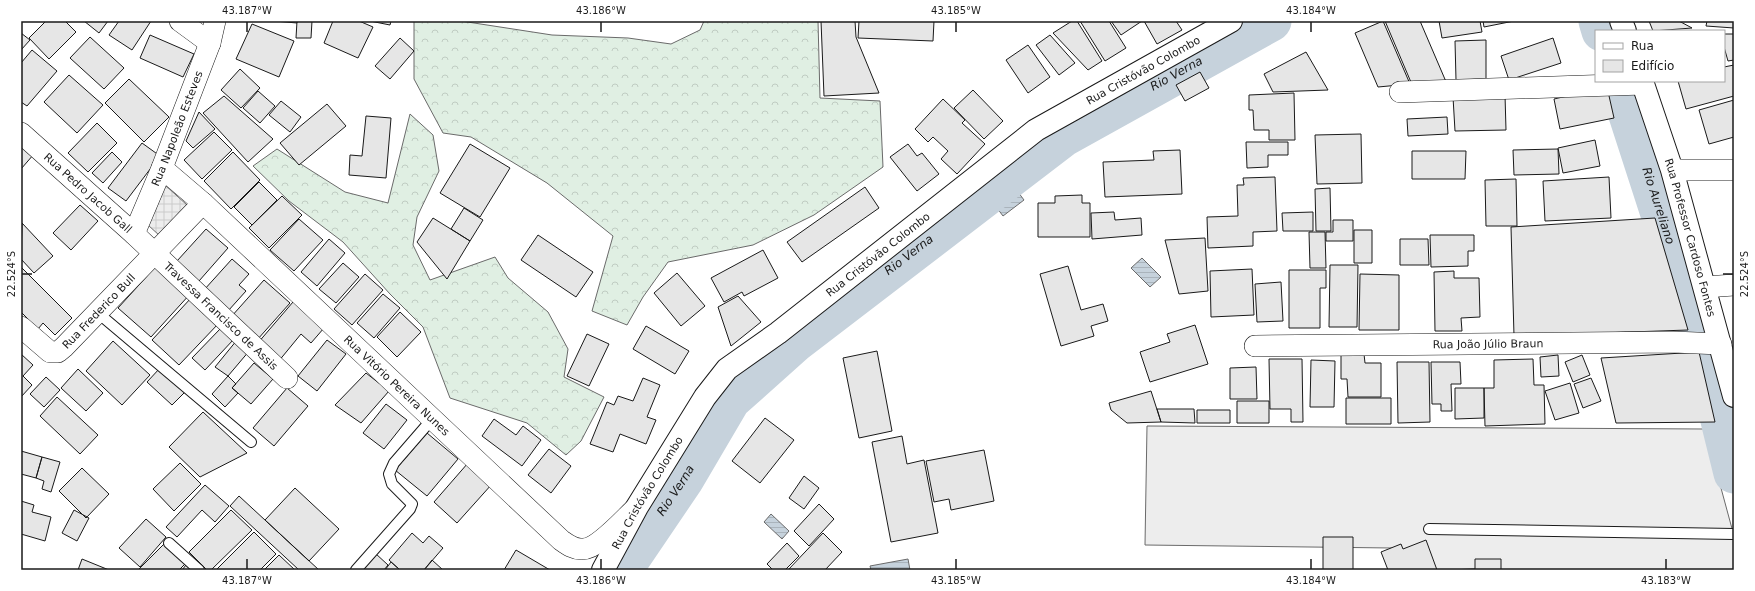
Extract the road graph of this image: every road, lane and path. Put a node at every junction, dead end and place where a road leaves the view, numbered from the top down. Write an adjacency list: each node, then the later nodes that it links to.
1 (180, 21): 4 (street)
2 (215, 21): 4 (street, Rua Napoleão Esteves)
3 (1231, 21): 24 (main road, Rua Cristóvão Colombo)
4 (210, 43): 8 (street, Rua Napoleão Esteves)
5 (1642, 83): 6 (street); 9 (main road, Rua Professor Cardoso Fontes)
6 (1400, 92)
7 (21, 133): 12 (street, Rua Pedro Jacob Gall)
8 (162, 168): 11 (street, Rua Vitório Pereira Nunes); 12 (street, Rua Napoleão Esteves)
9 (1672, 170): 10 (street); 15 (main road, Rua Professor Cardoso Fontes)
10 (1734, 170)
11 (203, 203): 13 (street, Rua Frederico Bull); 22 (street, Rua Vitório Pereira Nunes)
12 (134, 234): 13 (street, Rua Pedro Jacob Gall)
13 (154, 254): 16 (street, Rua Frederico Bull); 20 (street, Travessa Francisco de Assis)
14 (1734, 285): 15 (street)
15 (1705, 287): 18 (main road, Rua Professor Cardoso Fontes)
16 (98, 313): 17 (street, Rua Frederico Bull); 23 (lane)
17 (21, 328)
18 (1721, 344): 19 (street, Rua João Júlio Braun); 21 (main road, Rua Professor Cardoso Fontes)
19 (1255, 346)
20 (288, 378)
21 (1734, 396)
22 (433, 418): 24 (street, Rua Vitório Pereira Nunes); 29 (lane)
23 (251, 442)
24 (637, 507): 30 (main road, Rua Cristóvão Colombo)
25 (1429, 529): 26 (lane)
26 (1729, 535)
27 (169, 543): 28 (lane)
28 (199, 570)
29 (356, 570)
30 (603, 570)

